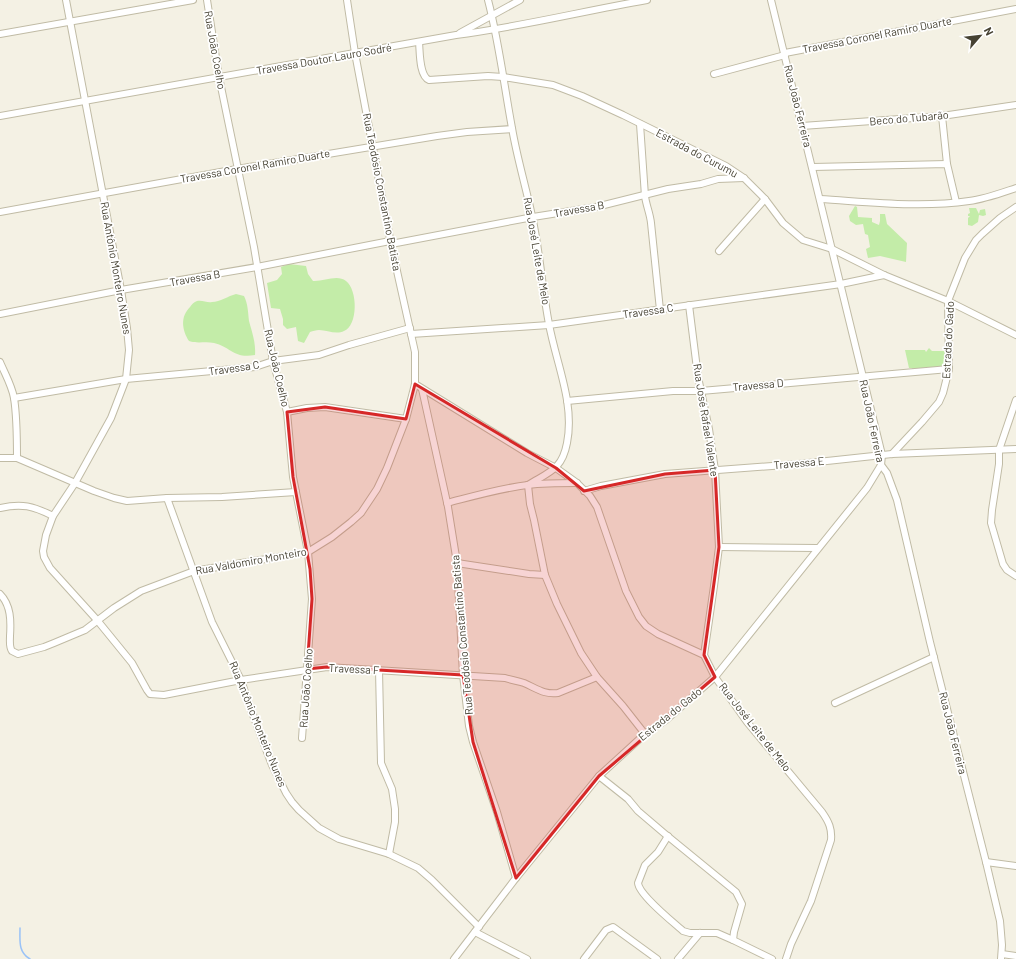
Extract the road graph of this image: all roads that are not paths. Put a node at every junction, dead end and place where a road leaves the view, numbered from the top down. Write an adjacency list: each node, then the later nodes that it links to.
1 (66, 0): 11 (street, Rua Antônio Monteiro Nunes)
2 (193, 0): 11 (street)
3 (207, 0): 19 (street, Rua João Coelho)
4 (347, 0): 16 (street, Rua Teodósio Constantino Batista)
5 (488, 0): 10 (street, Rua José Leite de Melo)
6 (520, 0): 10 (street)
7 (647, 0): 12 (street, Travessa Doutor Lauro Sodré)
8 (771, 0): 17 (street, Rua João Ferreira)
9 (1016, 9): 17 (street, Travessa Coronel Ramiro Duarte)
10 (492, 15): 12 (street, Rua José Leite de Melo); 14 (street)
11 (70, 21): 13 (street); 21 (street, Rua Antônio Monteiro Nunes)
12 (495, 30): 14 (street, Travessa Doutor Lauro Sodré); 20 (street, Rua José Leite de Melo)
13 (0, 34)
14 (456, 35): 15 (street, Travessa Doutor Lauro Sodré)
15 (419, 42): 16 (street, Travessa Doutor Lauro Sodré); 20 (street, Estrada do Curumu)
16 (355, 53): 19 (street, Travessa Doutor Lauro Sodré); 28 (street, Rua Teodósio Constantino Batista)
17 (785, 54): 18 (street, Travessa Coronel Ramiro Duarte); 26 (street, Rua João Ferreira)
18 (714, 74)
19 (219, 77): 21 (street, Travessa Doutor Lauro Sodré); 31 (street, Rua João Coelho)
20 (503, 77): 25 (street, Estrada do Curumu); 27 (street, Rua José Leite de Melo)
21 (86, 100): 23 (street, Travessa Doutor Lauro Sodré); 34 (street, Rua Antônio Monteiro Nunes)
22 (1016, 105): 24 (street, Beco do Tubarão)
23 (0, 116)
24 (942, 116): 26 (street, Beco do Tubarão); 29 (street)
25 (640, 124): 32 (street, Estrada do Curumu); 35 (street)
26 (802, 126): 30 (street, Rua João Ferreira)
27 (512, 129): 28 (street, Travessa Coronel Ramiro Duarte); 41 (street, Rua José Leite de Melo)
28 (372, 147): 31 (street, Travessa Coronel Ramiro Duarte); 42 (street, Rua Teodósio Constantino Batista)
29 (947, 164): 30 (street); 38 (street)
30 (813, 167): 37 (street, Rua João Ferreira)
31 (237, 169): 34 (street, Travessa Coronel Ramiro Duarte); 45 (street, Rua João Coelho)
32 (744, 178): 35 (street, Travessa B); 36 (street, Estrada do Curumu)
33 (1016, 188): 38 (street)
34 (102, 193): 40 (street, Travessa Coronel Ramiro Duarte); 48 (street, Rua Antônio Monteiro Nunes)
35 (645, 196): 41 (street, Travessa B); 51 (street)
36 (765, 199): 43 (street, Estrada do Curumu); 44 (street)
37 (820, 199): 38 (street); 43 (street, Rua João Ferreira)
38 (956, 202)
39 (1016, 207): 49 (street, Estrada do Gado)
40 (0, 212)
41 (533, 217): 42 (street, Travessa B); 53 (street, Rua José Leite de Melo)
42 (390, 242): 45 (street, Travessa B); 54 (street, Rua Teodósio Constantino Batista)
43 (832, 249): 46 (street, Estrada do Curumu); 47 (street, Rua João Ferreira)
44 (719, 250)
45 (257, 267): 48 (street, Travessa B); 56 (street, Rua João Coelho)
46 (884, 276): 47 (street, Travessa C); 49 (street, Estrada do Curumu)
47 (841, 284): 50 (street, Travessa C); 59 (street, Rua João Ferreira)
48 (121, 290): 52 (street, Travessa B); 60 (street, Rua Antônio Monteiro Nunes)
49 (948, 301): 55 (street, Estrada do Curumu); 58 (street, Estrada do Gado)
50 (689, 305): 51 (street, Travessa C); 63 (street, Rua José Rafael Valente)
51 (660, 310): 53 (street, Travessa C)
52 (0, 314)
53 (549, 325): 54 (street, Travessa C); 66 (street, Rua José Leite de Melo)
54 (410, 331): 56 (street, Travessa C); 61 (street, Rua Teodósio Constantino Batista)
55 (1016, 336)
56 (274, 361): 60 (street, Travessa C); 67 (street, Rua João Coelho)
57 (0, 362): 64 (street)
58 (949, 369): 59 (street, Travessa D); 71 (street, Estrada do Gado)
59 (862, 376): 63 (street, Travessa D); 72 (street, Rua João Ferreira)
60 (126, 379): 64 (street, Travessa C); 78 (street, Rua Antônio Monteiro Nunes)
61 (415, 384): 62 (street); 68 (street, Rua Valdomiro Monteiro)
62 (422, 389): 76 (street); 84 (street, Rua Teodósio Constantino Batista)
63 (701, 391): 66 (street, Travessa D); 77 (street, Rua José Rafael Valente)
64 (14, 398): 74 (street)
65 (1016, 400): 70 (street)
66 (567, 401): 76 (street, Rua José Leite de Melo)
67 (287, 412): 68 (street); 82 (street, Rua João Coelho)
68 (406, 419): 89 (street, Rua Valdomiro Monteiro)
69 (1016, 449): 70 (street, Travessa E)
70 (999, 450): 71 (street, Travessa E); 93 (street)
71 (892, 454): 72 (street, Travessa E)
72 (882, 455): 75 (street, Rua João Ferreira); 77 (street, Travessa E)
73 (0, 458): 74 (street)
74 (17, 458): 78 (street)
75 (881, 465): 88 (street, Estrada do Gado); 97 (street, Rua João Ferreira)
76 (556, 468): 79 (street); 80 (street)
77 (715, 470): 81 (street, Travessa E); 87 (street, Rua José Rafael Valente)
78 (76, 483): 83 (street); 86 (street, Rua Antônio Monteiro Nunes)
79 (577, 483): 80 (street); 81 (street)
80 (528, 485): 84 (street); 92 (street)
81 (584, 490): 96 (street)
82 (296, 492): 83 (street); 89 (street, Rua João Coelho)
83 (167, 498): 91 (street, Rua Antônio Monteiro Nunes)
84 (447, 503): 90 (street, Rua Teodósio Constantino Batista)
85 (0, 508): 86 (street)
86 (53, 516): 95 (street, Rua Antônio Monteiro Nunes)
87 (719, 547): 88 (street); 96 (street, Rua José Rafael Valente)
88 (817, 548): 101 (street, Estrada do Gado)
89 (308, 552): 91 (street, Rua Valdomiro Monteiro); 98 (street, Rua João Coelho)
90 (457, 563): 92 (street); 100 (street, Rua Teodósio Constantino Batista)
91 (194, 571): 95 (street, Rua Valdomiro Monteiro); 103 (street, Rua Antônio Monteiro Nunes)
92 (545, 575): 102 (street)
93 (1016, 576)
94 (0, 594): 95 (street, Rua Valdomiro Monteiro)
95 (97, 620): 103 (street, Travessa F)
96 (704, 654): 101 (street, Rua José Leite de Melo)
97 (934, 658): 104 (street); 110 (street, Rua João Ferreira)
98 (307, 669): 99 (street, Travessa F); 103 (street, Travessa F); 106 (street, Rua João Coelho)
99 (379, 670): 100 (street, Travessa F); 109 (street)
100 (463, 675): 102 (street, Travessa F); 112 (street, Rua Teodósio Constantino Batista)
101 (715, 677): 105 (street, Estrada do Gado); 125 (street, Rua José Leite de Melo)
102 (597, 678): 105 (street)
103 (241, 680): 109 (street, Rua Antônio Monteiro Nunes)
104 (834, 703)
105 (645, 734): 107 (street, Estrada do Gado)
106 (302, 738)
107 (600, 776): 108 (street); 112 (street, Estrada do Gado)
108 (668, 836): 115 (street); 116 (street)
109 (389, 854): 113 (street, Rua Antônio Monteiro Nunes)
110 (986, 862): 111 (street); 117 (street, Rua João Ferreira)
111 (1016, 866)
112 (516, 878): 113 (street, Estrada do Gado)
113 (479, 927): 114 (street, Estrada do Gado)
114 (475, 932): 119 (street, Estrada do Gado); 120 (street)
115 (700, 933): 116 (street); 123 (street)
116 (733, 940): 124 (street)
117 (1002, 956): 118 (street)
118 (1016, 956)
119 (454, 959)
120 (527, 959)
121 (584, 959): 122 (street)
122 (657, 959)
123 (678, 959)
124 (772, 959)
125 (786, 959)

